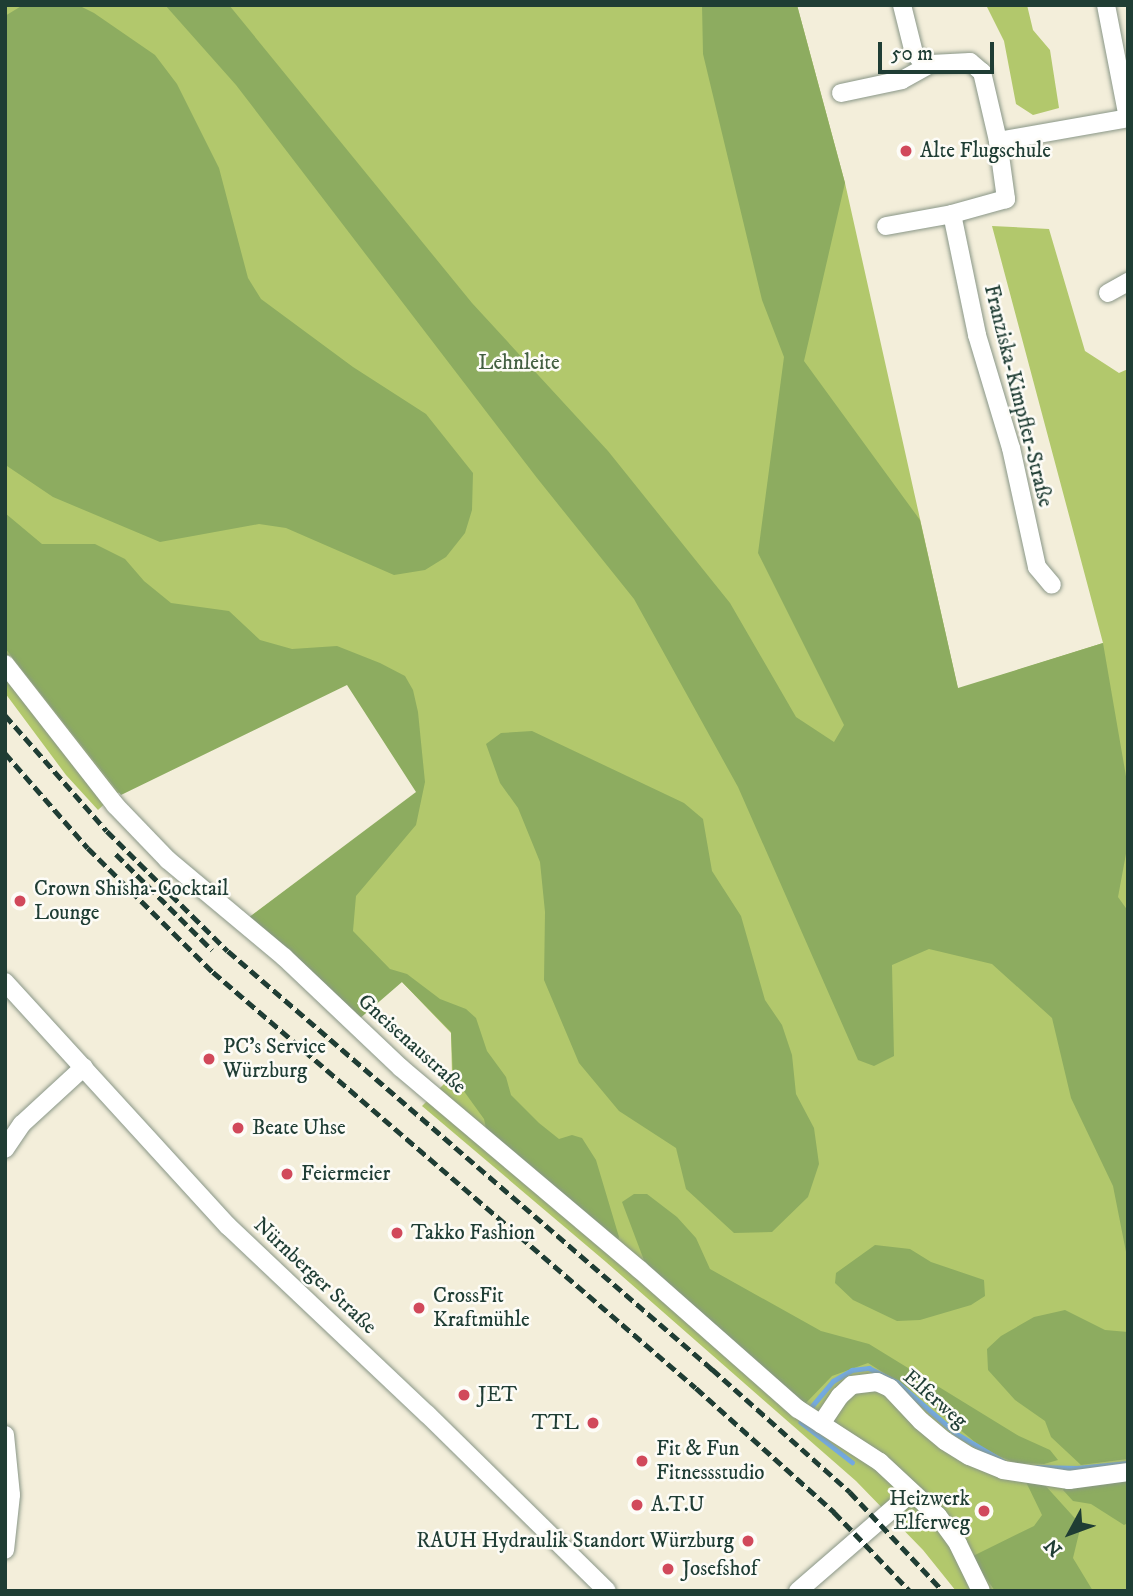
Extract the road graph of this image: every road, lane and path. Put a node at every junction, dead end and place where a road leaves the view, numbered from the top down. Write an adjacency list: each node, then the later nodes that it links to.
1 (902, 5): 3 (street)
2 (1106, 5): 5 (street)
3 (931, 64): 4 (street); 6 (street)
4 (841, 93)
5 (1128, 118): 6 (street)
6 (998, 141): 7 (street)
7 (952, 214): 8 (street); 11 (street, Franziska-Kimpfler-Straße)
8 (886, 226)
9 (1128, 282): 10 (street)
10 (1108, 293)
11 (1052, 585)
12 (5, 664): 16 (street, Gneisenaustraße)
13 (5, 982): 14 (street, Nürnberger Straße)
14 (83, 1067): 15 (street); 21 (street, Nürnberger Straße)
15 (5, 1149)
16 (821, 1424): 18 (street, Elferweg); 19 (street)
17 (5, 1435): 20 (street)
18 (1128, 1472)
19 (911, 1493): 22 (street); 23 (street)
20 (5, 1550)
21 (607, 1591)
22 (798, 1591)
23 (981, 1591)

